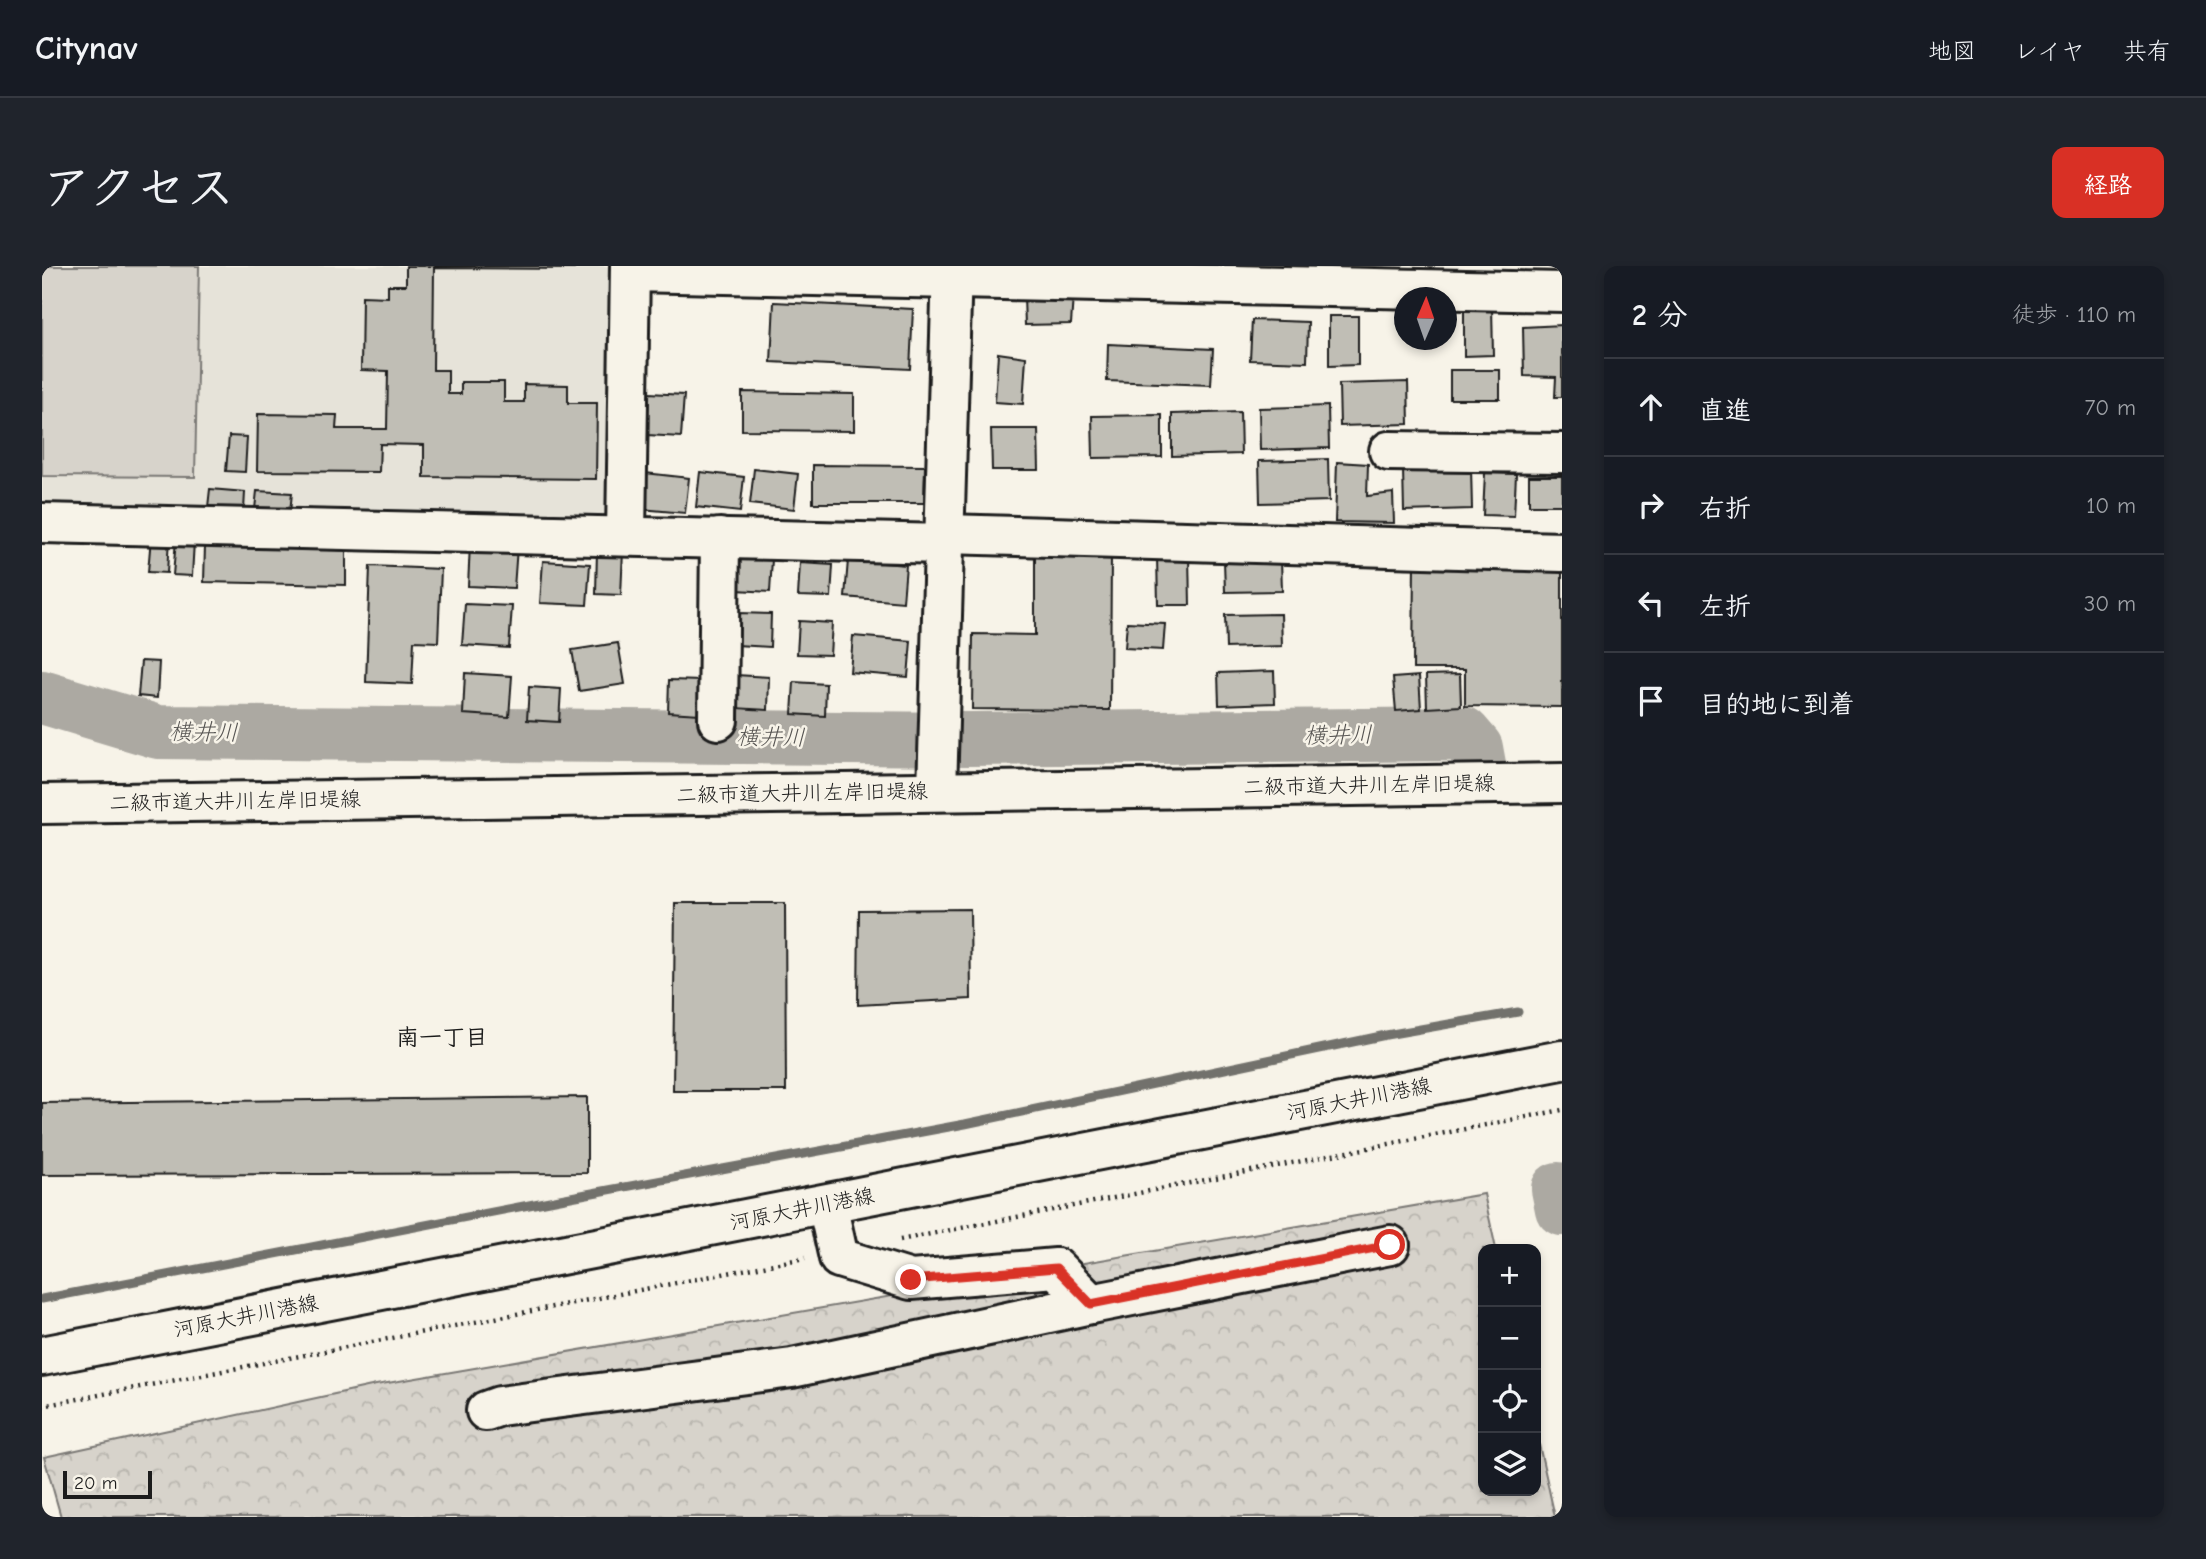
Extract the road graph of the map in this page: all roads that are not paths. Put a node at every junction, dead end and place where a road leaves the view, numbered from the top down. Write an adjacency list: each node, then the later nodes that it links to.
1 (630, 269): 2 (street); 7 (street)
2 (952, 272): 3 (street); 9 (street)
3 (1562, 292)
4 (1389, 451): 5 (street)
5 (1562, 453)
6 (42, 523): 7 (street)
7 (626, 536): 8 (street)
8 (720, 538): 9 (street); 11 (street)
9 (945, 539): 10 (street); 13 (street)
10 (1562, 552)
11 (718, 720)
12 (1562, 783): 13 (street, 二級市道大井川左岸旧堤線)
13 (937, 791): 14 (street, 二級市道大井川左岸旧堤線)
14 (42, 804)
15 (1562, 1060): 16 (street, 河原大井川港線)
16 (827, 1204): 18 (street); 19 (street, 河原大井川港線)
17 (1390, 1245): 18 (street)
18 (1091, 1304): 20 (street)
19 (42, 1356)
20 (486, 1411)

